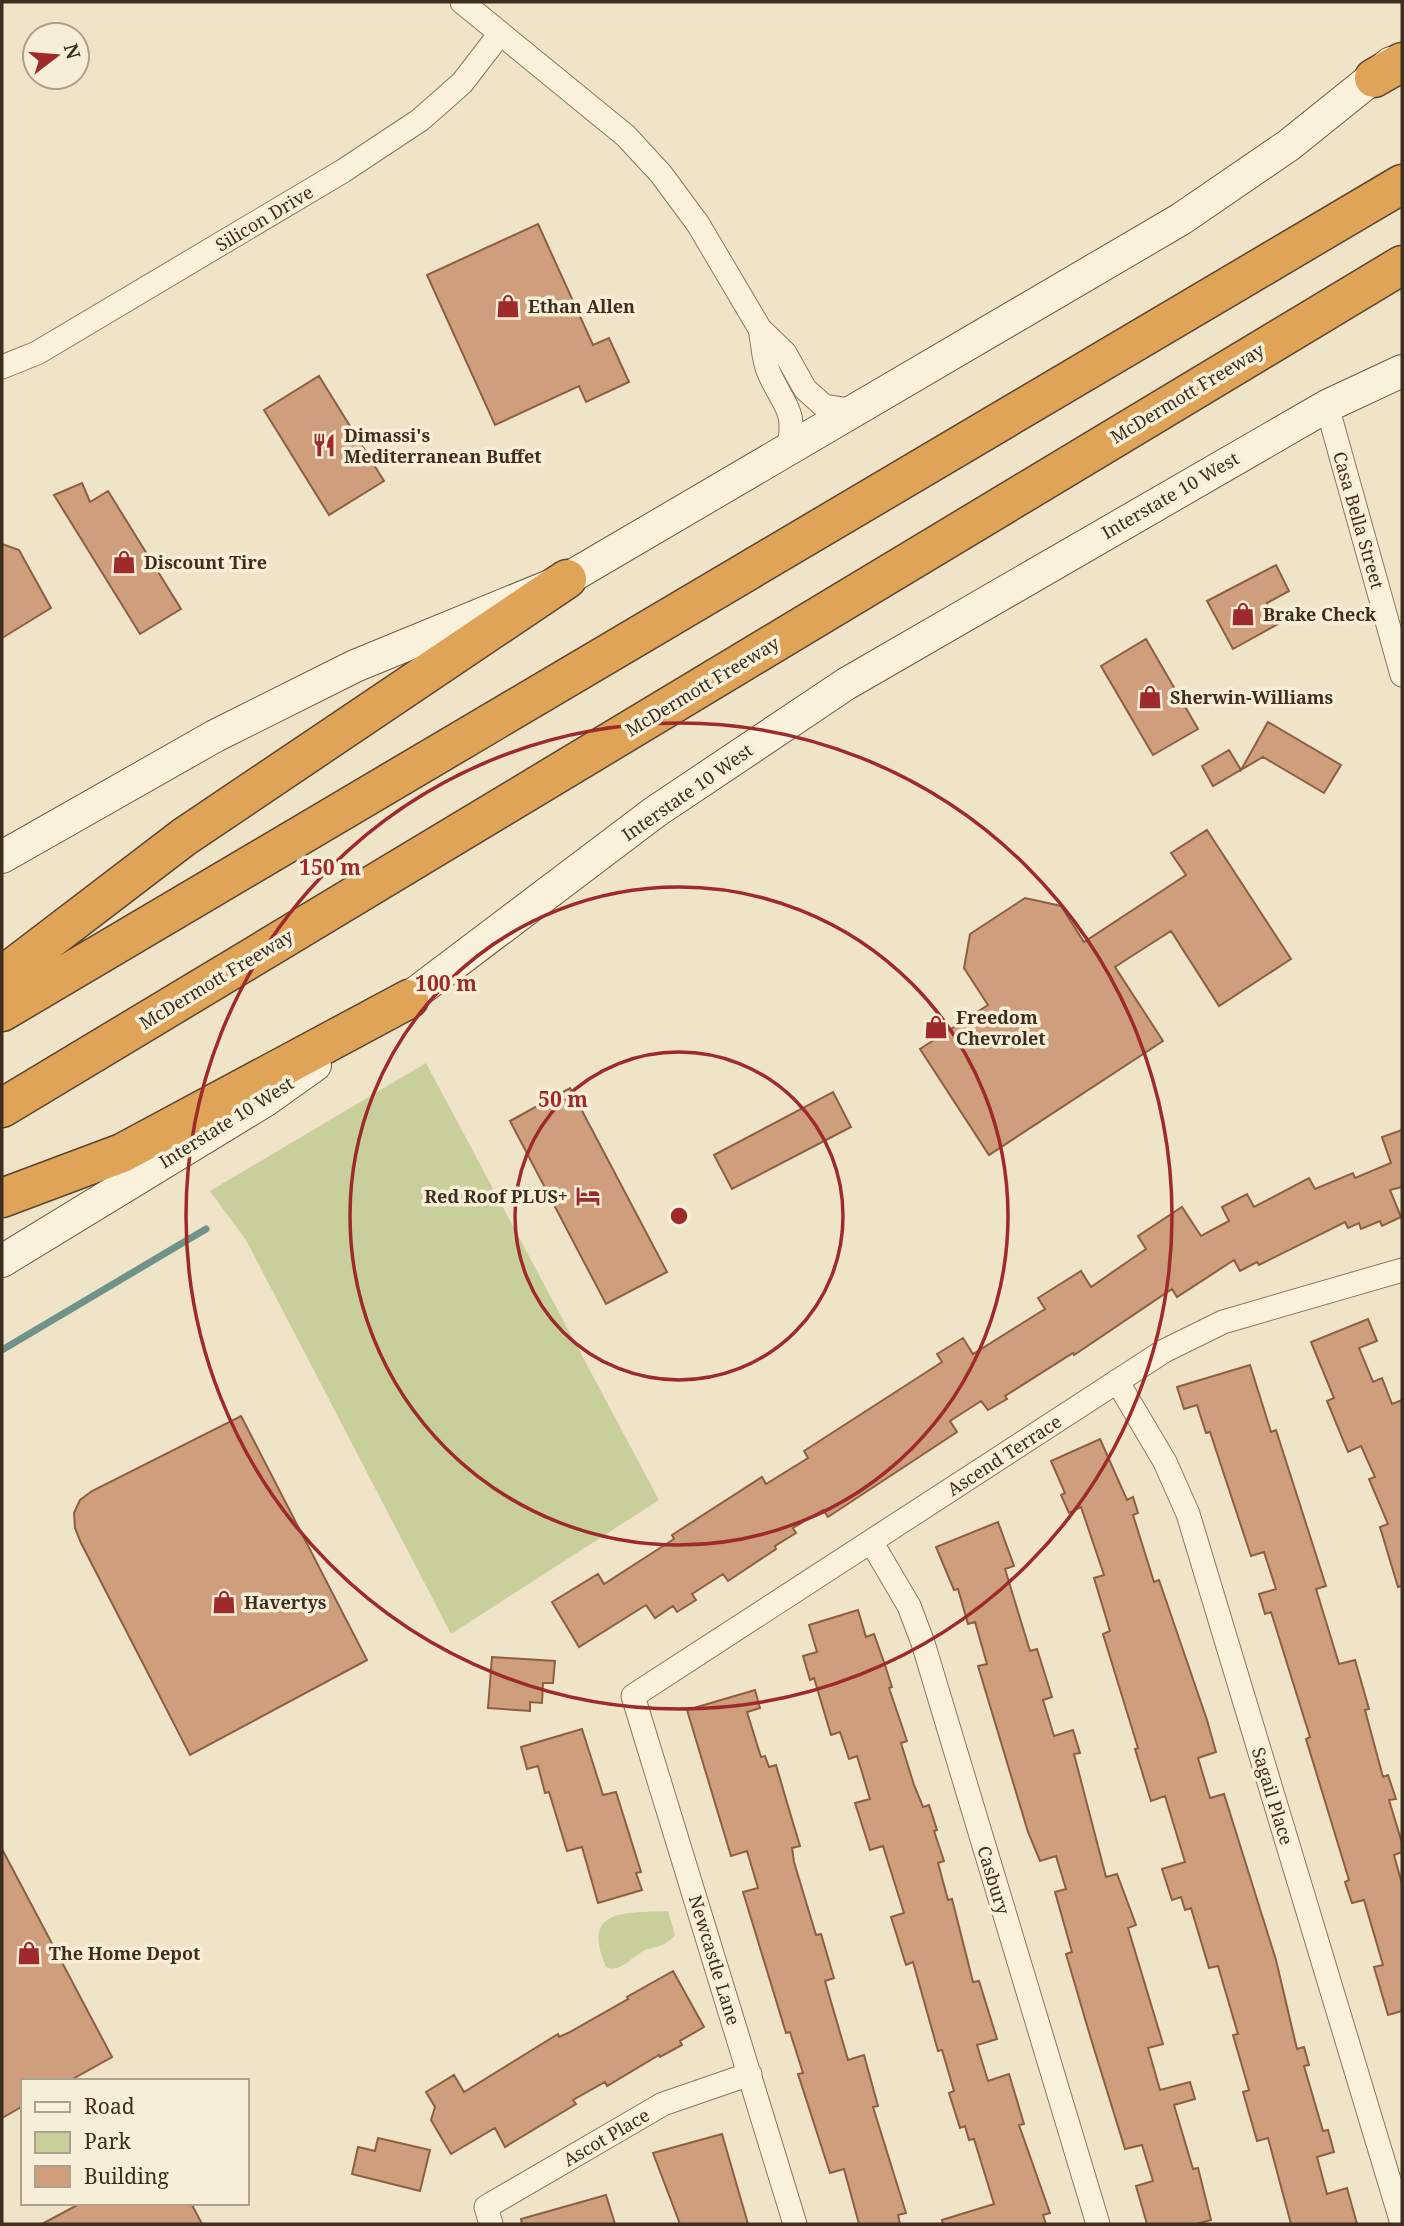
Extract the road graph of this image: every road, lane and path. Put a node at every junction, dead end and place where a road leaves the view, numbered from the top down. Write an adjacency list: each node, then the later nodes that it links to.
1 (462, 2): 2 (street)
2 (499, 35): 7 (street); 8 (street, Silicon Drive)
3 (1402, 53): 4 (main road)
4 (1388, 70): 11 (main road)
5 (1402, 184): 18 (highway)
6 (1402, 265): 19 (highway, McDermott Freeway)
7 (760, 329): 11 (street); 12 (street)
8 (2, 367)
9 (1402, 371): 10 (main road, Interstate 10 West)
10 (1327, 406): 14 (street, Casa Bella Street); 17 (main road, Interstate 10 West)
11 (856, 411): 12 (main road)
12 (788, 452): 13 (main road)
13 (567, 579): 15 (main road); 16 (highway)
14 (1402, 675)
15 (2, 858)
16 (2, 976)
17 (409, 999): 20 (highway); 21 (main road, Interstate 10 West)
18 (2, 1012)
19 (2, 1108)
20 (2, 1198)
21 (2, 1261)
22 (1400, 1277): 23 (street, Ascend Terrace)
23 (1117, 1381): 24 (street, Ascend Terrace); 27 (street, Sagail Place)
24 (872, 1542): 25 (street, Ascend Terrace); 30 (street, Casbury)
25 (633, 1696): 26 (street, Newcastle Lane)
26 (750, 2074): 28 (street, Ascot Place); 29 (street, Newcastle Lane)
27 (1402, 2223)
28 (491, 2224)
29 (794, 2224)
30 (1098, 2224)

